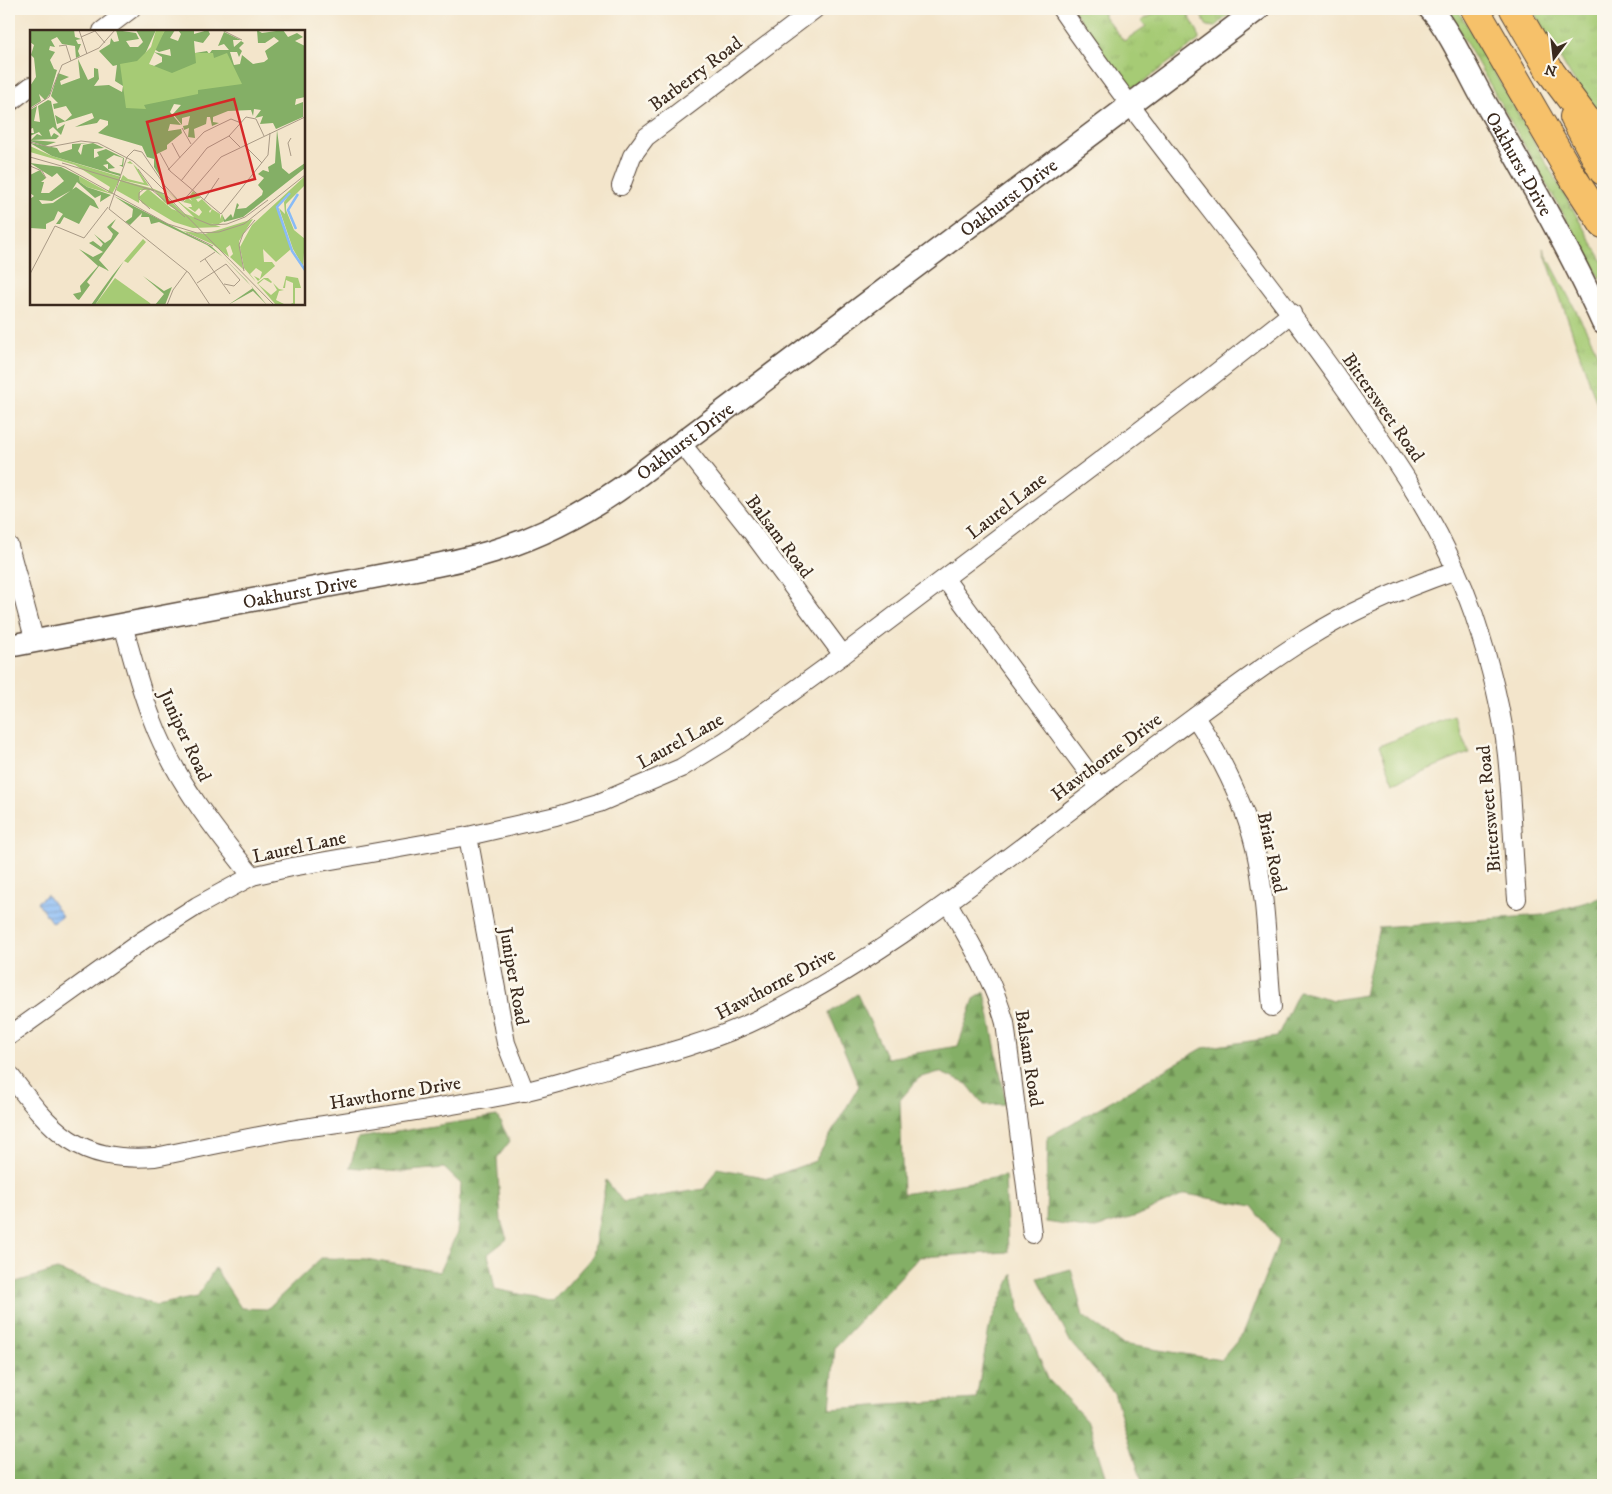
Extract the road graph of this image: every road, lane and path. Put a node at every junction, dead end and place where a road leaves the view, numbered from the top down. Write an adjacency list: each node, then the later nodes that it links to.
1 (131, 9): 8 (street)
2 (814, 9): 15 (street, Barberry Road)
3 (1062, 9): 12 (street, Bittersweet Road)
4 (1258, 9): 12 (street, Oakhurst Drive)
5 (1430, 9): 18 (street, Oakhurst Drive)
6 (1475, 9): 16 (main road)
7 (1514, 9): 9 (main road)
8 (103, 30)
9 (1550, 71): 13 (main road); 14 (main road)
10 (30, 87): 11 (street)
11 (9, 103)
12 (1130, 107): 17 (street, Bittersweet Road); 19 (street, Oakhurst Drive)
13 (1603, 142)
14 (1603, 171)
15 (621, 186)
16 (1603, 224)
17 (1292, 313): 21 (street, Bittersweet Road); 22 (street, Laurel Lane)
18 (1603, 323)
19 (682, 444): 23 (street, Oakhurst Drive); 26 (street, Balsam Road)
20 (9, 546): 24 (street)
21 (1456, 570): 27 (street, Hawthorne Drive); 31 (street, Bittersweet Road)
22 (945, 579): 26 (street, Laurel Lane); 28 (street)
23 (123, 625): 24 (street, Oakhurst Drive); 30 (street, Juniper Road)
24 (35, 642): 25 (street, Oakhurst Drive)
25 (9, 646)
26 (843, 655): 29 (street, Laurel Lane)
27 (1195, 717): 28 (street, Hawthorne Drive); 33 (street, Briar Road)
28 (1099, 787): 32 (street, Hawthorne Drive)
29 (468, 836): 30 (street, Laurel Lane); 36 (street, Juniper Road)
30 (252, 876): 34 (street, Laurel Lane)
31 (1517, 899)
32 (948, 903): 36 (street, Hawthorne Drive); 37 (street, Balsam Road)
33 (1272, 1007)
34 (9, 1036)
35 (9, 1074): 36 (street, Hawthorne Drive)
36 (525, 1092)
37 (1032, 1232)

